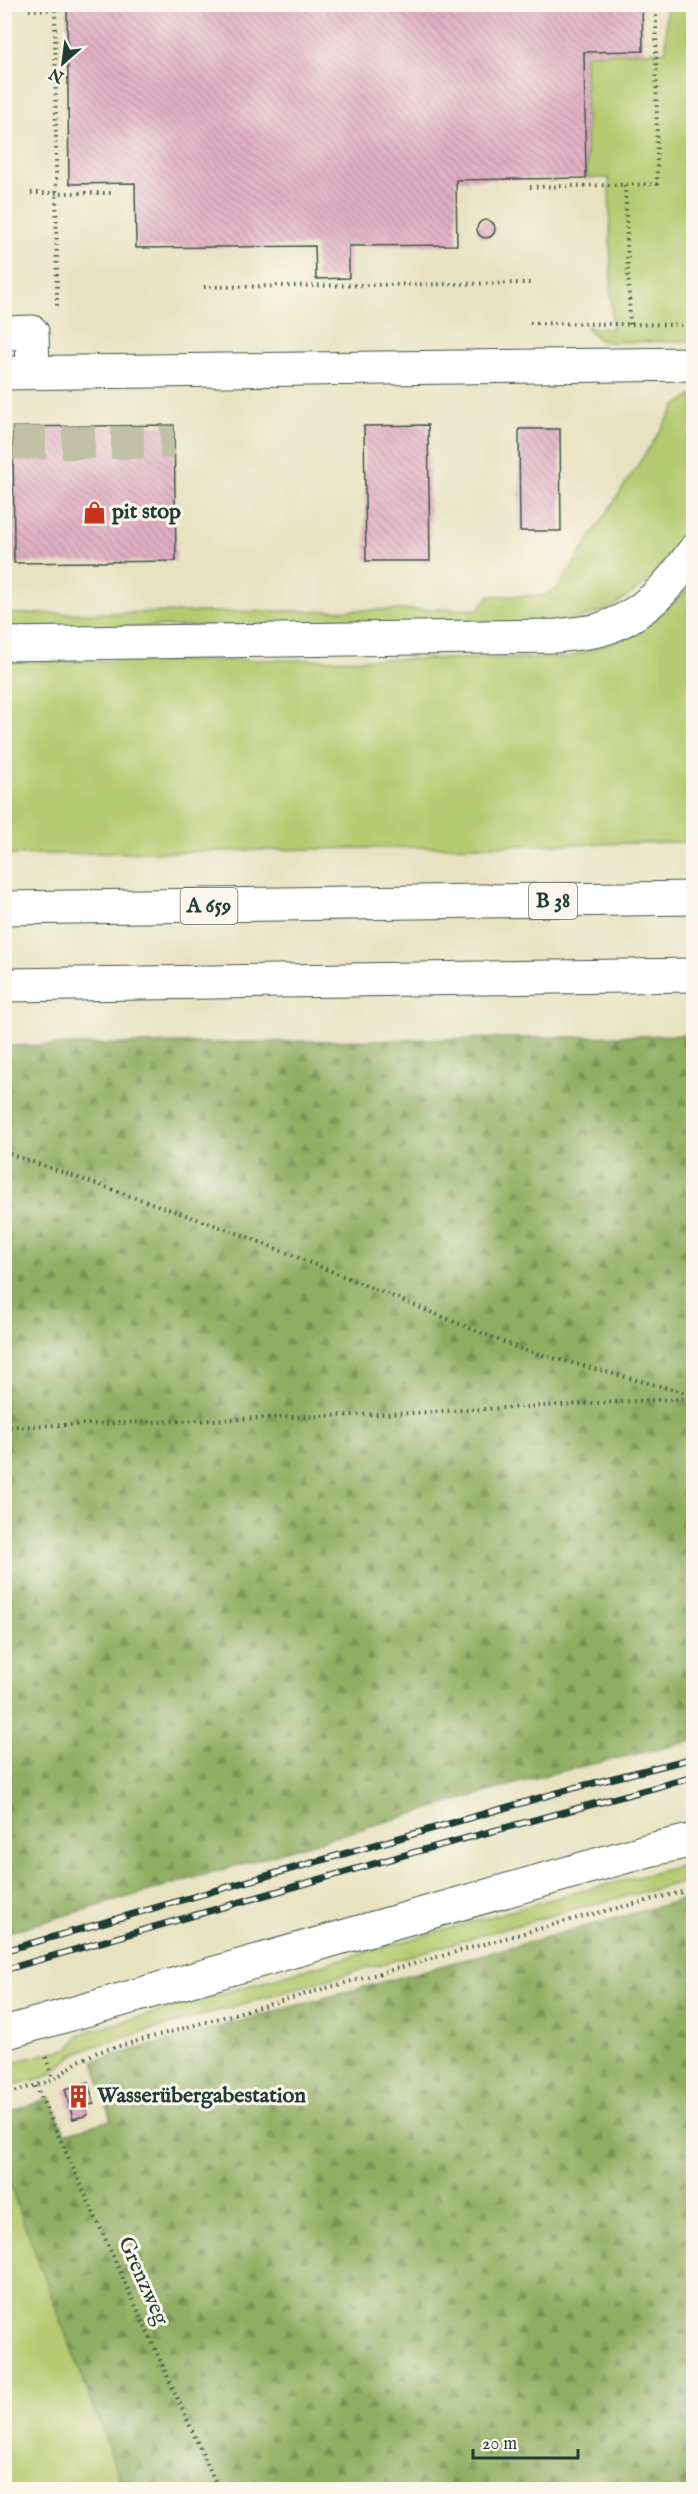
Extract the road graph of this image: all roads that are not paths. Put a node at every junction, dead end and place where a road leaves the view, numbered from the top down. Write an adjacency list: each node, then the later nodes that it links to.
1 (31, 327): 3 (main road)
2 (693, 364): 3 (main road)
3 (19, 373)
4 (693, 551): 5 (main road)
5 (4, 644)
6 (693, 898): 7 (main road, B 38)
7 (413, 904): 8 (main road, A 659)
8 (4, 908)
9 (693, 975): 10 (main road)
10 (4, 985)
11 (693, 1840): 12 (main road)
12 (4, 2034)

